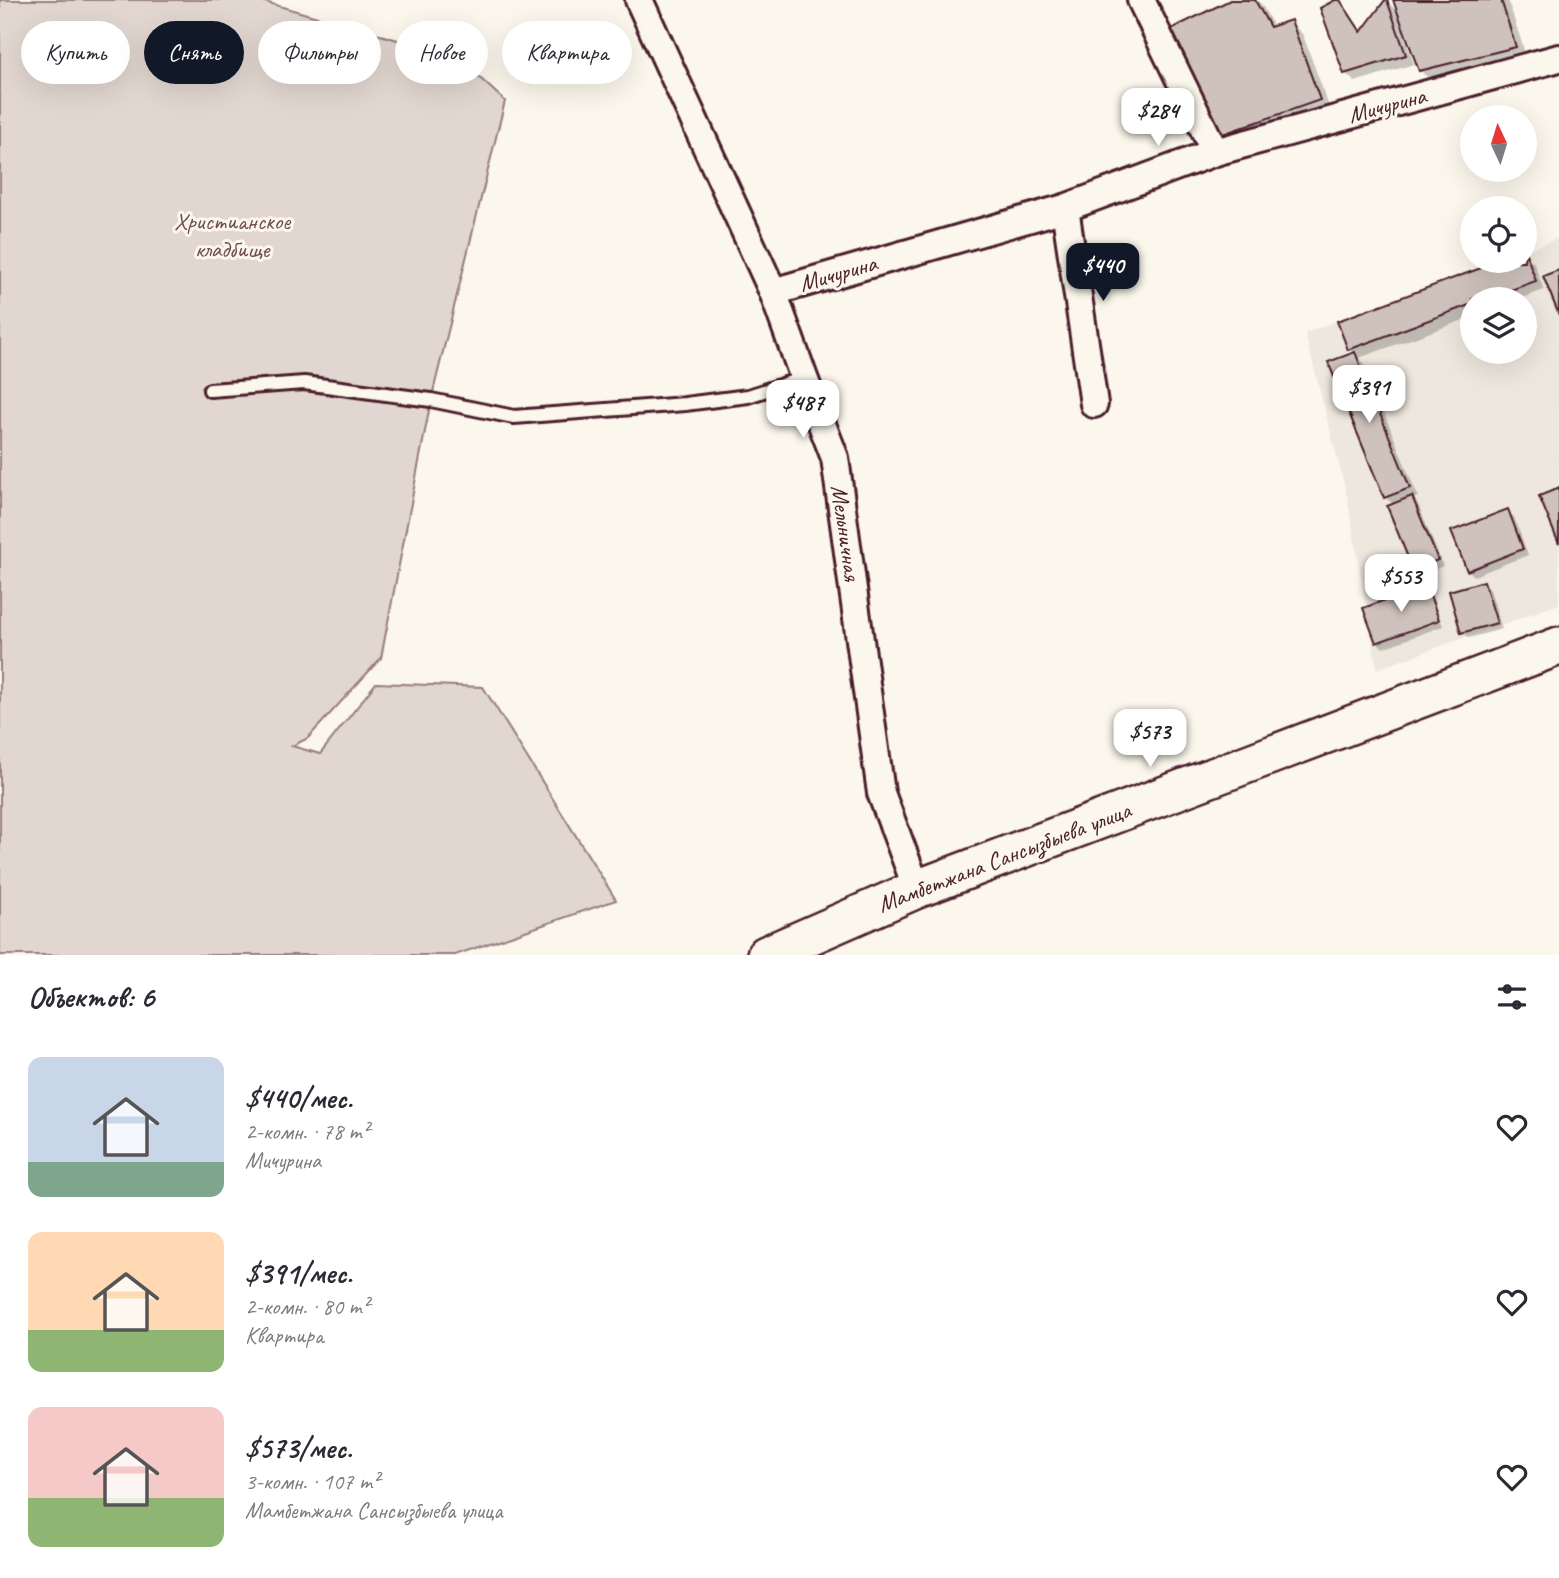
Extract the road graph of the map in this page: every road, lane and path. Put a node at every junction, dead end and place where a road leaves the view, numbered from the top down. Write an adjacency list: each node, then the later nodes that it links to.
1 (639, 0): 6 (street, Мельничная)
2 (1141, 0): 4 (street)
3 (1559, 58): 4 (street, Мичурина)
4 (1215, 152): 5 (street, Мичурина)
5 (1065, 208): 6 (street, Мичурина); 9 (street)
6 (773, 292): 7 (street, Мельничная)
7 (804, 378): 8 (lane); 11 (street, Мельничная)
8 (210, 390)
9 (1094, 404)
10 (1559, 646): 11 (main road, Мамбетжана Сансызбыева улица)
11 (917, 889): 12 (main road, Мамбетжана Сансызбыева улица)
12 (766, 955)

